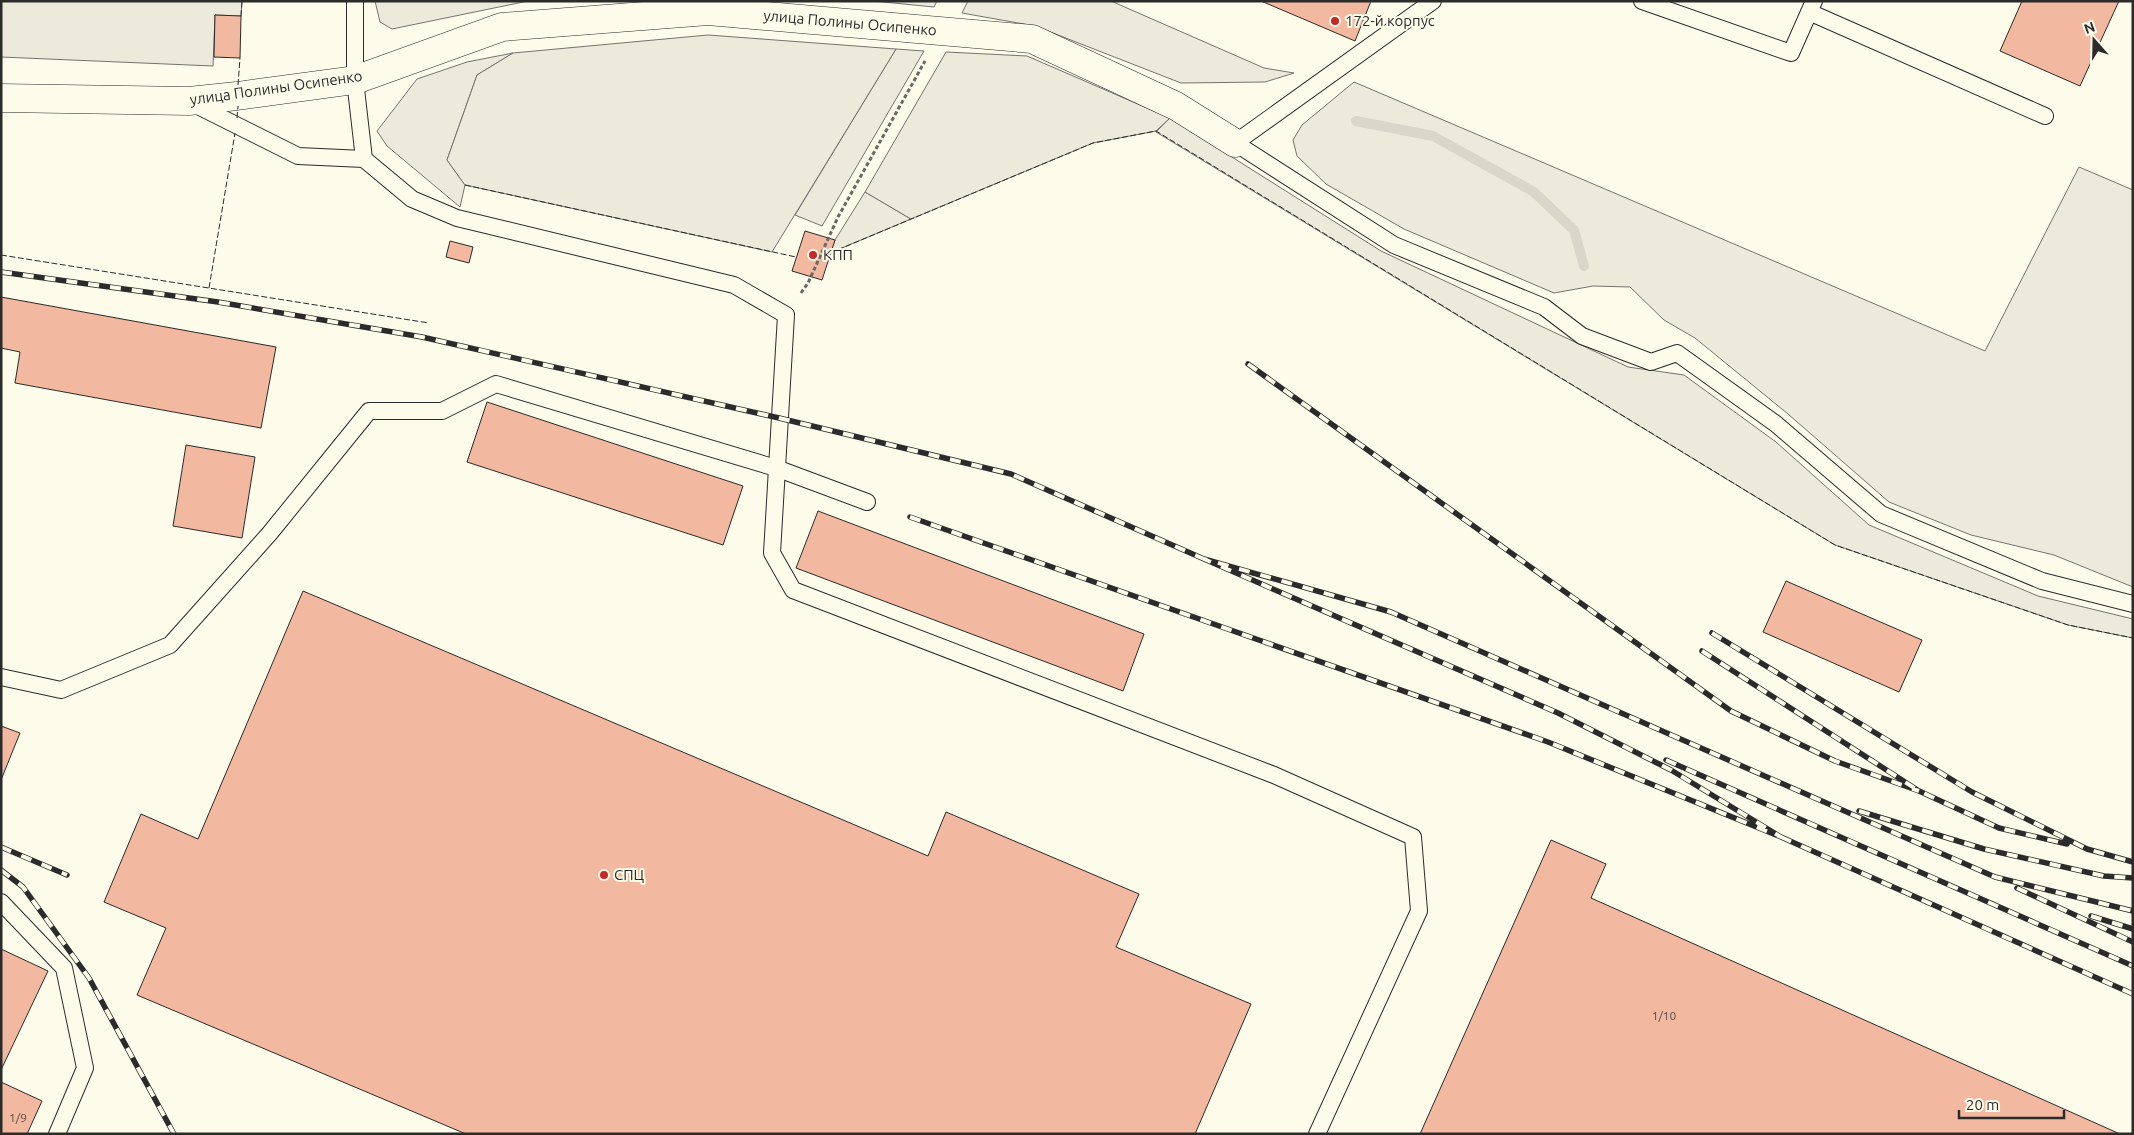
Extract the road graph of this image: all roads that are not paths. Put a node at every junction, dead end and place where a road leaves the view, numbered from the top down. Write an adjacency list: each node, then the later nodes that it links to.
1 (355, 1): 5 (lane)
2 (1433, 1): 9 (lane)
3 (1642, 1): 4 (lane)
4 (1812, 6): 8 (lane)
5 (355, 80): 7 (street, улица Полины Осипенко); 9 (street, улица Полины Осипенко); 10 (lane)
6 (1, 98): 7 (street, улица Полины Осипенко)
7 (190, 101): 10 (lane)
8 (2045, 116)
9 (1235, 144): 13 (lane)
10 (364, 159): 11 (lane)
11 (776, 468): 12 (lane); 14 (lane); 17 (lane)
12 (867, 502)
13 (2133, 604)
14 (1, 677)
15 (1, 902): 16 (lane)
16 (57, 1134)
17 (1317, 1134)

